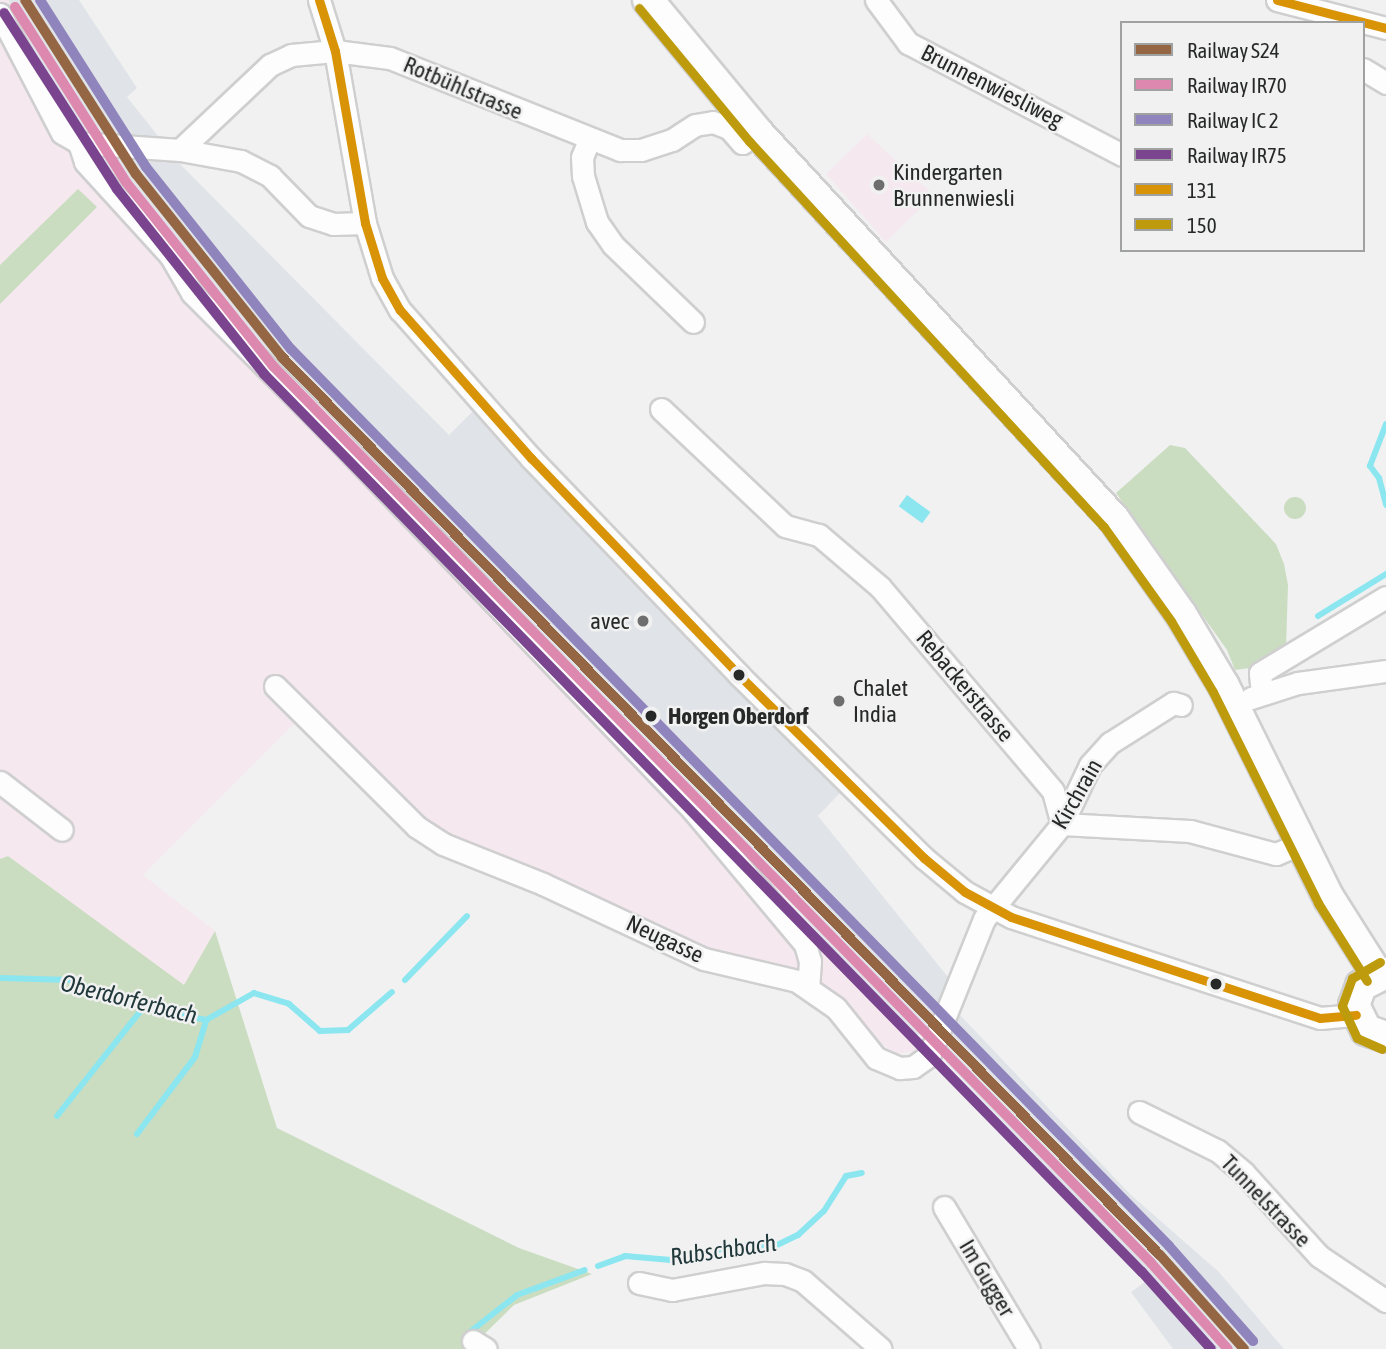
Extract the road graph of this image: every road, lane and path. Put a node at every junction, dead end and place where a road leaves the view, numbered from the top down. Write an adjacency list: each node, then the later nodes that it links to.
1 (319, 0): 9 (street)
2 (648, 0): 12 (main road)
3 (876, 0): 16 (street, Brunnenwiesliweg)
4 (1277, 0): 6 (street)
5 (0, 14): 14 (street)
6 (1343, 20)
7 (1365, 24): 8 (street)
8 (1386, 28)
9 (335, 51): 13 (street, Rotbühlstrasse); 15 (street, Rotbühlstrasse); 17 (street)
10 (1365, 70): 11 (street)
11 (1386, 83)
12 (758, 133): 13 (street, Rotbühlstrasse); 25 (main road)
13 (589, 140): 18 (street)
14 (79, 143): 15 (street); 32 (street)
15 (173, 149): 17 (street)
16 (1120, 154)
17 (365, 223): 30 (street)
18 (694, 322)
19 (661, 409): 27 (street, Rebackerstrasse)
20 (1386, 597): 23 (street)
21 (1386, 671): 23 (street)
22 (275, 686): 32 (street, Neugasse)
23 (1262, 693): 25 (street)
24 (1181, 705): 27 (street, Kirchrain)
25 (1233, 706): 29 (main road)
26 (0, 782): 28 (street)
27 (1062, 824): 29 (street); 30 (street, Kirchrain)
28 (62, 830)
29 (1302, 843): 31 (main road)
30 (991, 908): 32 (street, Neugasse); 33 (street)
31 (1382, 973): 33 (main road)
32 (808, 987)
33 (1356, 1015): 34 (main road)
34 (1386, 1037)
35 (1139, 1112): 38 (street, Tunnelstrasse)
36 (944, 1207): 40 (street, Im Gugger)
37 (639, 1283): 39 (street)
38 (1386, 1301)
39 (881, 1349)
40 (1029, 1349)

